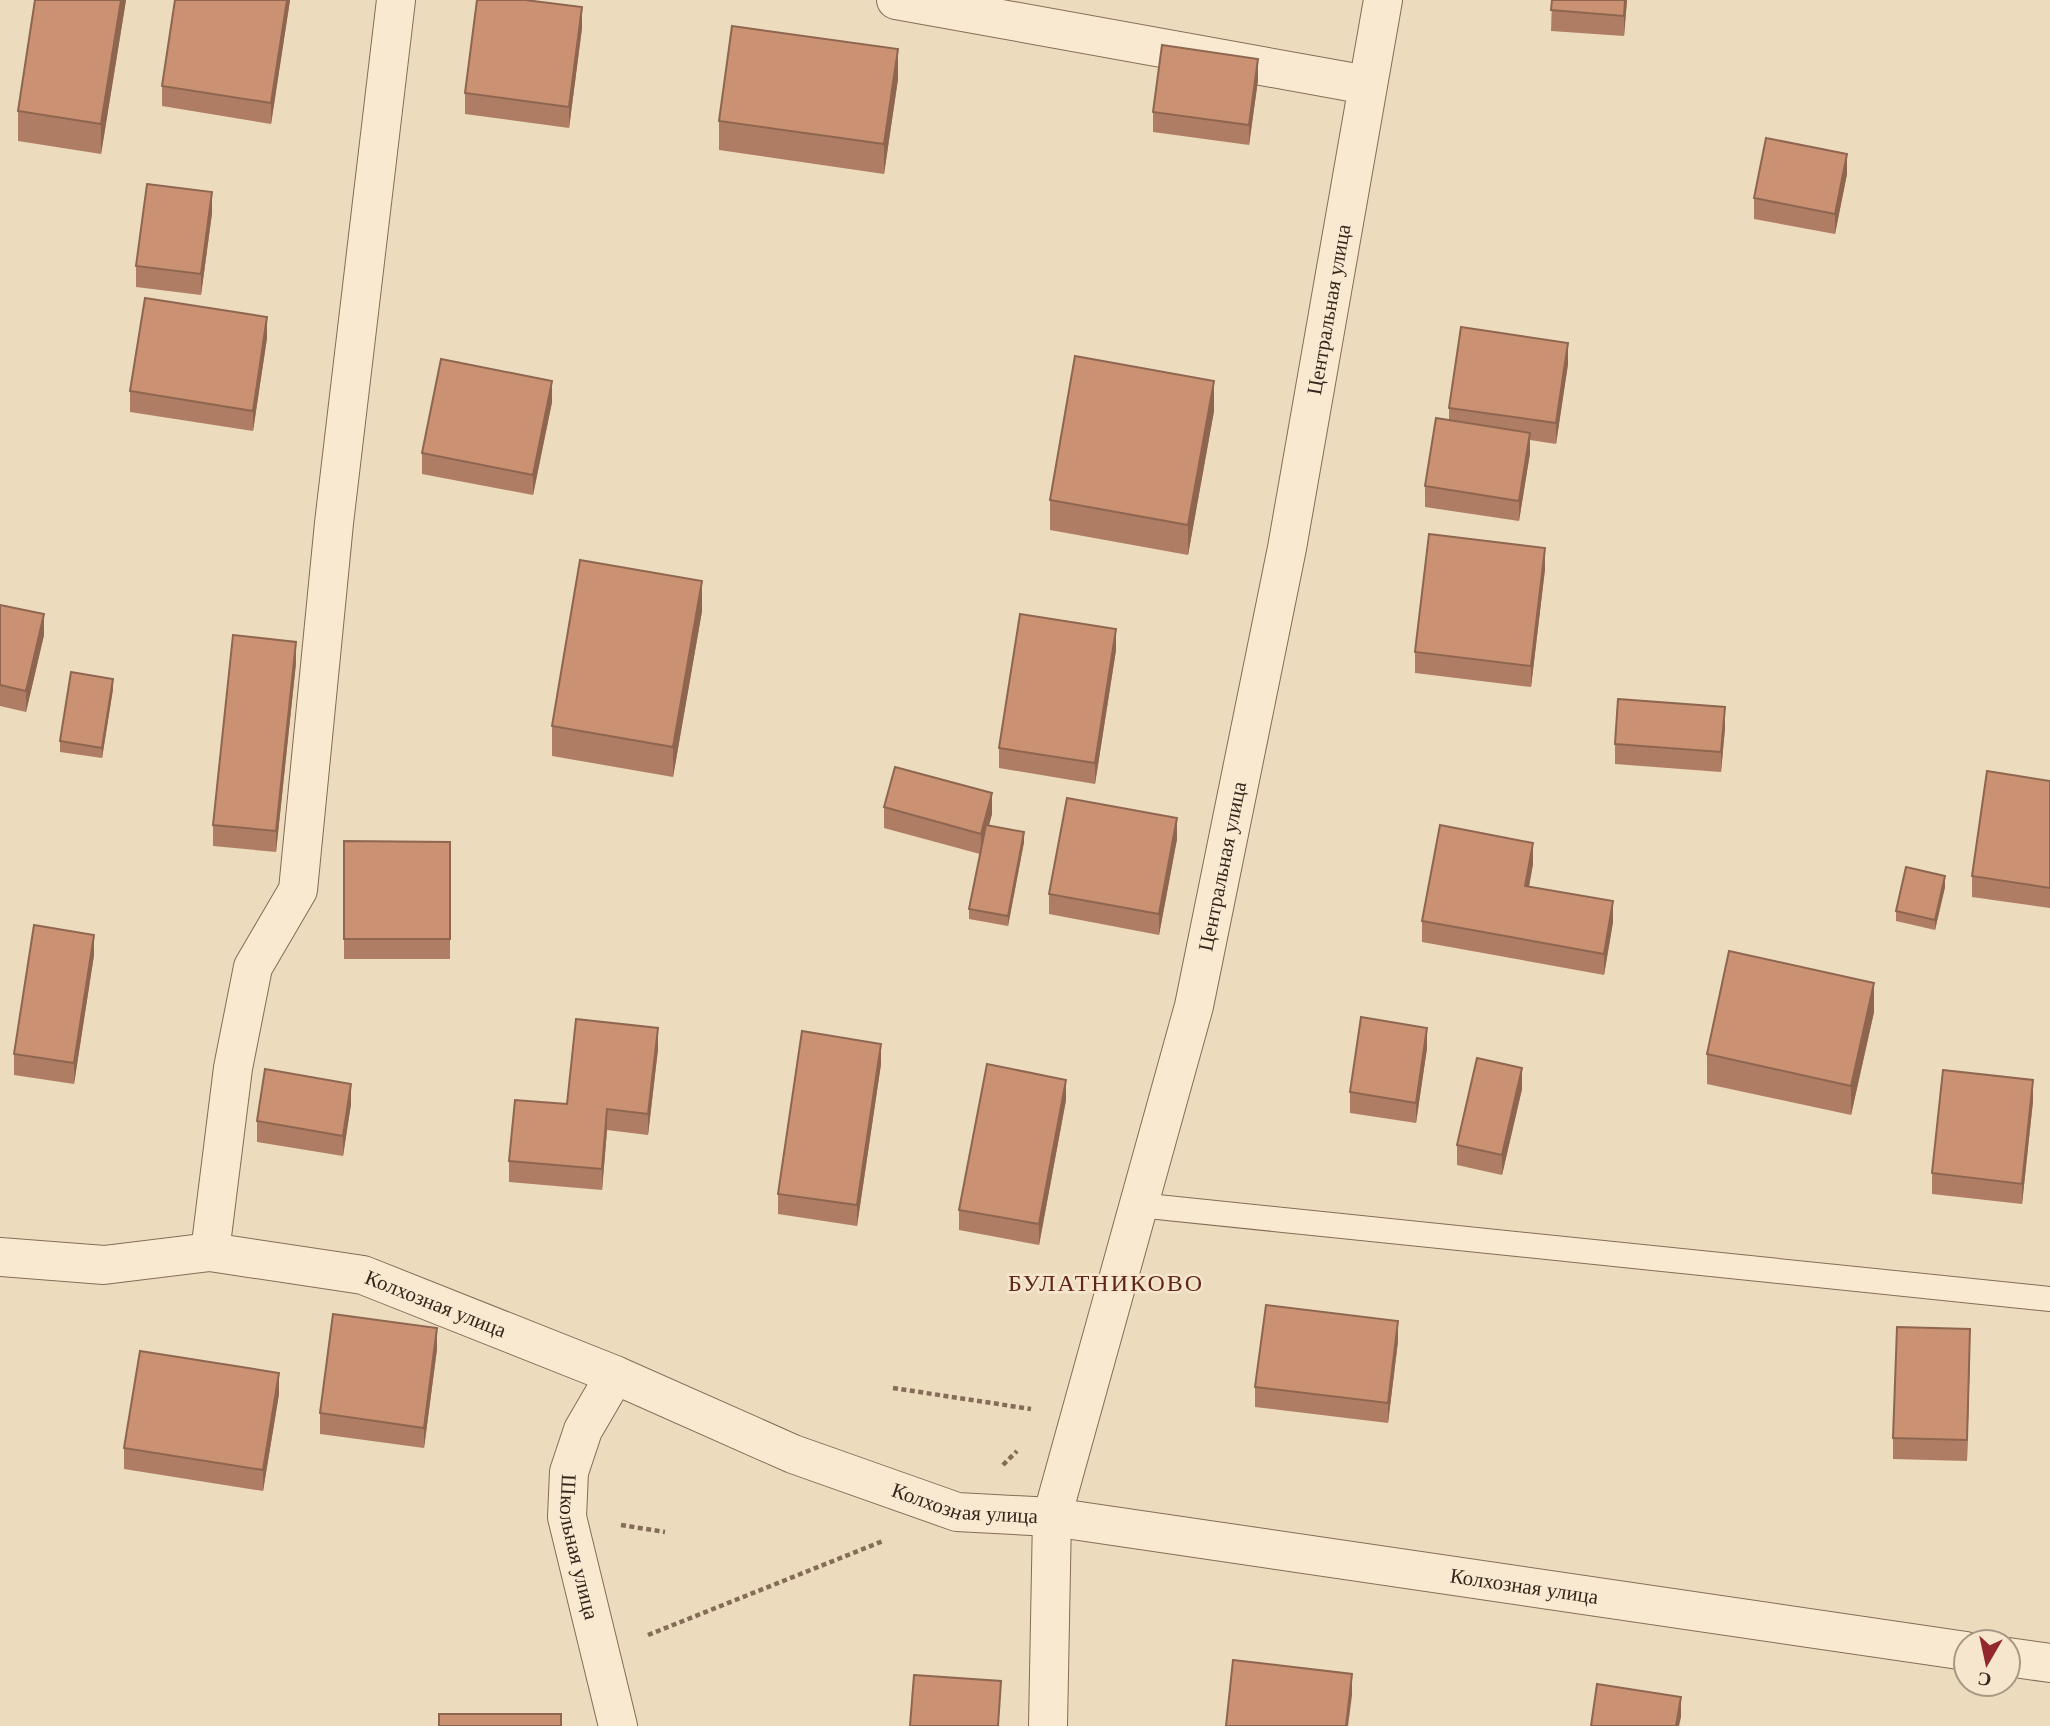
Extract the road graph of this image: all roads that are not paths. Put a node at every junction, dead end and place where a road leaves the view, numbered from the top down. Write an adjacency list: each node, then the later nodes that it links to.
1 (396, 0): 6 (street)
2 (896, 0): 4 (street)
3 (1383, 0): 4 (street, Центральная улица)
4 (1367, 85): 5 (street, Центральная улица)
5 (1138, 1205): 8 (lane); 10 (street, Центральная улица)
6 (210, 1252): 7 (street, Колхозная улица); 9 (street, Колхозная улица)
7 (0, 1257)
8 (2050, 1298)
9 (615, 1375): 10 (street, Колхозная улица); 14 (street, Школьная улица)
10 (1052, 1517): 11 (street, Колхозная улица); 15 (street, Центральная улица)
11 (1952, 1649)
12 (2022, 1659): 13 (street)
13 (2050, 1663)
14 (618, 1726)
15 (1048, 1726)

